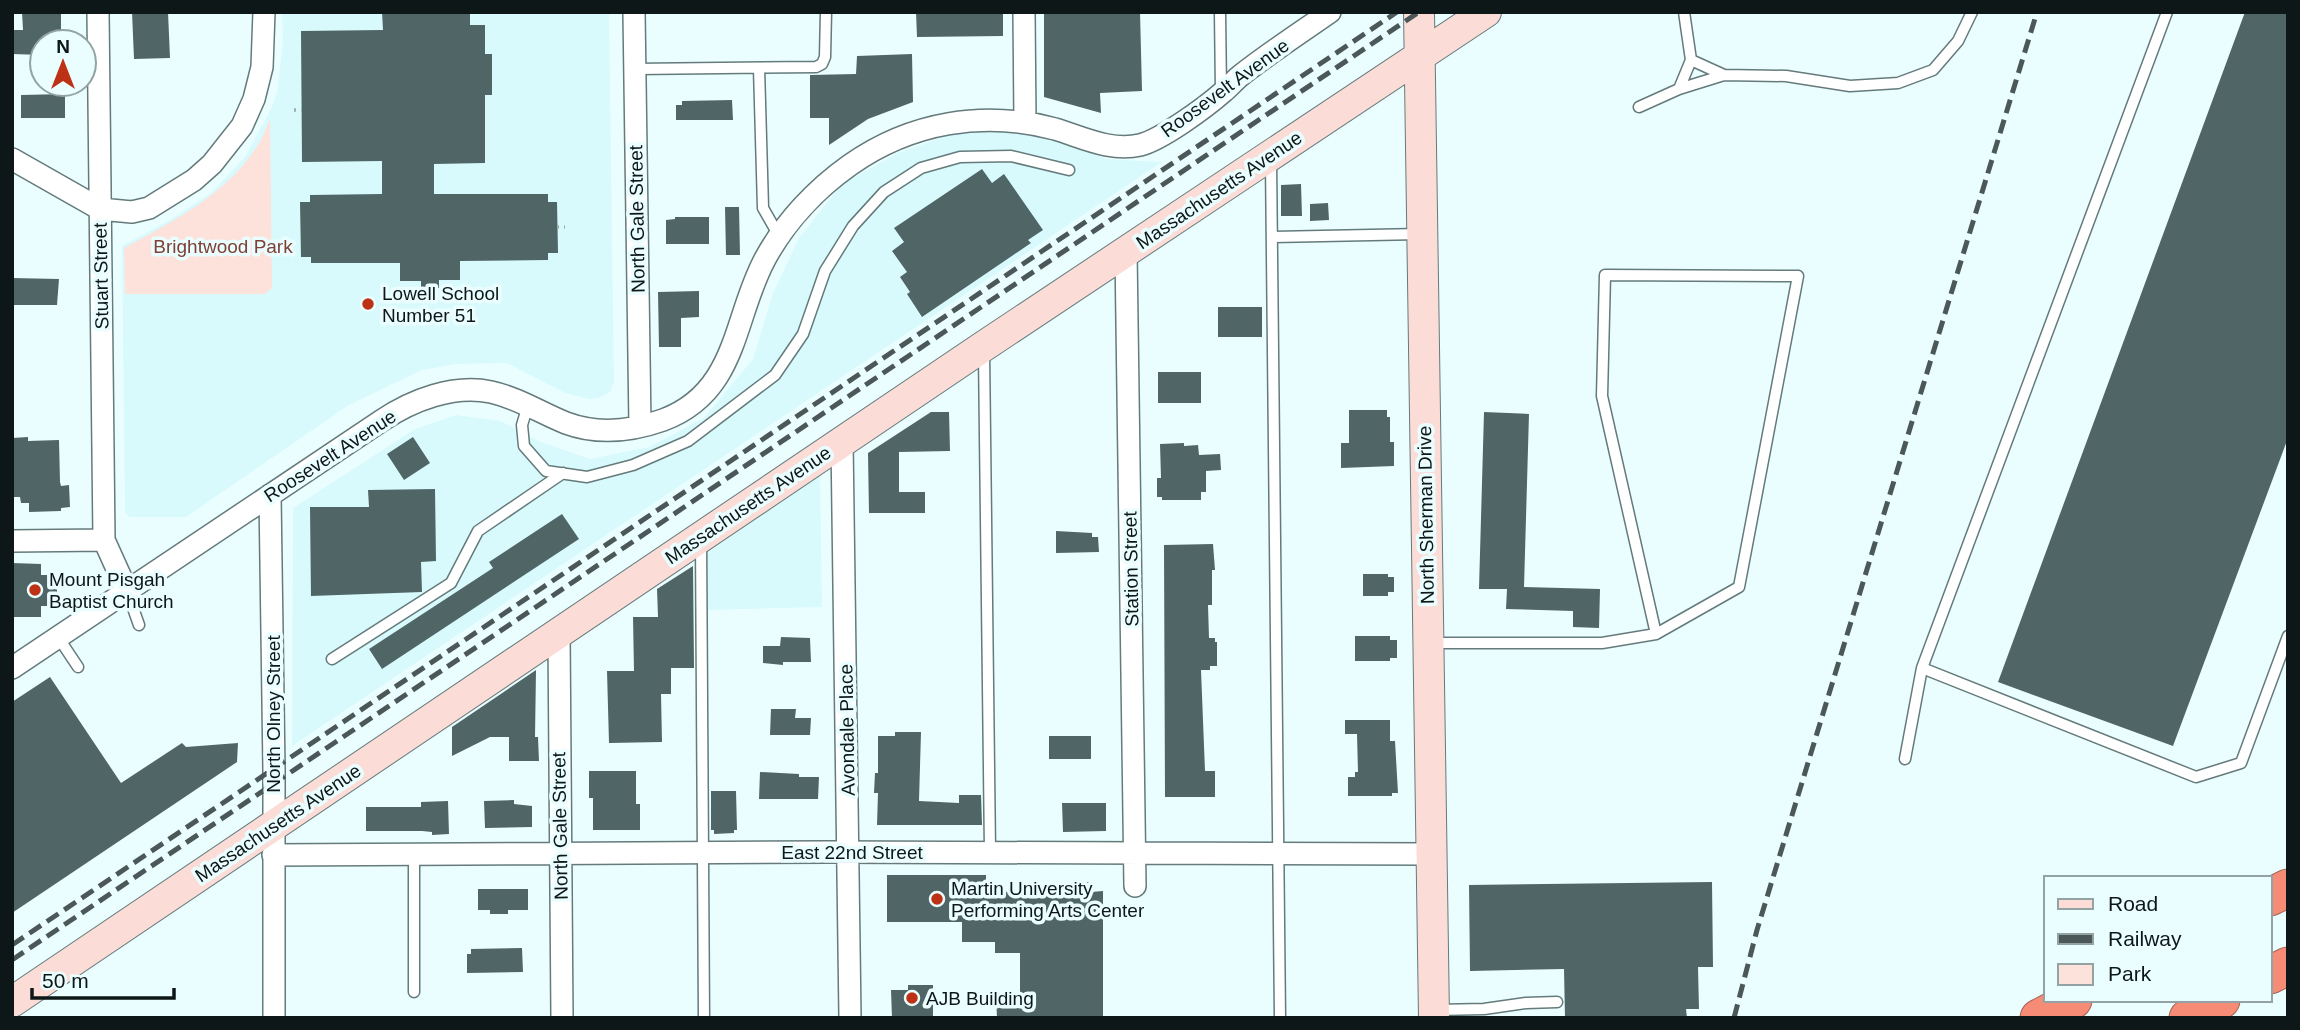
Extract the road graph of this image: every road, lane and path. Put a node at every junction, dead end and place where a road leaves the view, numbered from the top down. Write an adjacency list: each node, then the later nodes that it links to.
1 (98, 12): 27 (street, Stuart Street)
2 (264, 12): 27 (street)
3 (634, 12): 16 (street, North Gale Street)
4 (826, 12): 15 (lane)
5 (1024, 12): 23 (street)
6 (1220, 12): 19 (lane)
7 (1330, 12): 19 (street, Roosevelt Avenue)
8 (1419, 12): 13 (street, North Sherman Drive)
9 (1486, 12): 13 (street, Massachusetts Avenue)
10 (1684, 12): 14 (lane)
11 (1972, 12): 17 (lane)
12 (2167, 12): 53 (lane)
13 (1421, 55): 24 (street, Massachusetts Avenue); 30 (street, North Sherman Drive)
14 (1691, 60): 17 (lane); 18 (lane)
15 (759, 68): 16 (lane); 31 (lane)
16 (635, 69): 36 (street, North Gale Street)
17 (1724, 75): 18 (lane)
18 (1679, 89): 20 (lane)
19 (1221, 94): 23 (street, Roosevelt Avenue)
20 (1639, 107)
21 (295, 110): 22 (path)
22 (302, 110)
23 (1025, 122): 31 (street, Roosevelt Avenue)
24 (1271, 155): 32 (lane); 33 (street, Massachusetts Avenue)
25 (12, 159): 27 (street)
26 (1069, 170): 38 (lane)
27 (100, 209): 41 (street, Stuart Street)
28 (557, 227): 29 (path)
29 (565, 227)
30 (1423, 234): 32 (lane); 49 (street, North Sherman Drive)
31 (779, 236): 36 (street, Roosevelt Avenue)
32 (1273, 237): 61 (lane)
33 (1126, 252): 34 (street, Massachusetts Avenue); 58 (street, Station Street)
34 (984, 346): 37 (street, Massachusetts Avenue); 57 (lane)
35 (528, 405): 36 (street, Roosevelt Avenue); 38 (lane); 39 (street, Roosevelt Avenue)
36 (640, 426)
37 (842, 442): 40 (street, Massachusetts Avenue); 56 (street, Avondale Place)
38 (563, 473): 50 (lane)
39 (270, 495): 43 (street, Roosevelt Avenue); 55 (street, North Olney Street)
40 (701, 537): 45 (street, Massachusetts Avenue); 60 (lane)
41 (104, 540): 42 (street); 43 (street)
42 (12, 541)
43 (127, 591): 44 (lane); 47 (street, Roosevelt Avenue)
44 (139, 625)
45 (559, 634): 55 (street, Massachusetts Avenue); 59 (street, North Gale Street)
46 (1656, 634): 46 (lane); 49 (lane)
47 (58, 637): 51 (street, Roosevelt Avenue); 52 (lane)
48 (2287, 639): 53 (lane)
49 (1428, 643): 62 (street, North Sherman Drive)
50 (332, 660)
51 (12, 667)
52 (78, 667)
53 (1922, 668): 54 (lane)
54 (1905, 759)
55 (273, 840): 63 (street, East 22nd Street); 70 (street, Massachusetts Avenue); 75 (street, North Olney Street)
56 (848, 852): 57 (street, East 22nd Street); 60 (street, East 22nd Street); 78 (street, Avondale Place)
57 (990, 852): 58 (street, East 22nd Street)
58 (1135, 852): 61 (street, East 22nd Street); 64 (street, Station Street)
59 (561, 853): 60 (street, East 22nd Street); 63 (street, East 22nd Street); 76 (street, North Gale Street)
60 (703, 853): 77 (lane)
61 (1279, 853): 62 (street, East 22nd Street); 79 (lane)
62 (1430, 853): 74 (street, North Sherman Drive)
63 (415, 855): 69 (lane)
64 (1135, 886)
65 (2288, 887): 66 (highway)
66 (2272, 896)
67 (2288, 965): 68 (highway)
68 (2272, 974)
69 (415, 992)
70 (12, 1002)
71 (1558, 1002): 74 (lane)
72 (2069, 1002): 80 (highway)
73 (2217, 1002): 81 (highway)
74 (1434, 1014)
75 (274, 1018)
76 (562, 1018)
77 (704, 1018)
78 (850, 1018)
79 (1280, 1018)
80 (2039, 1018)
81 (2188, 1018)

